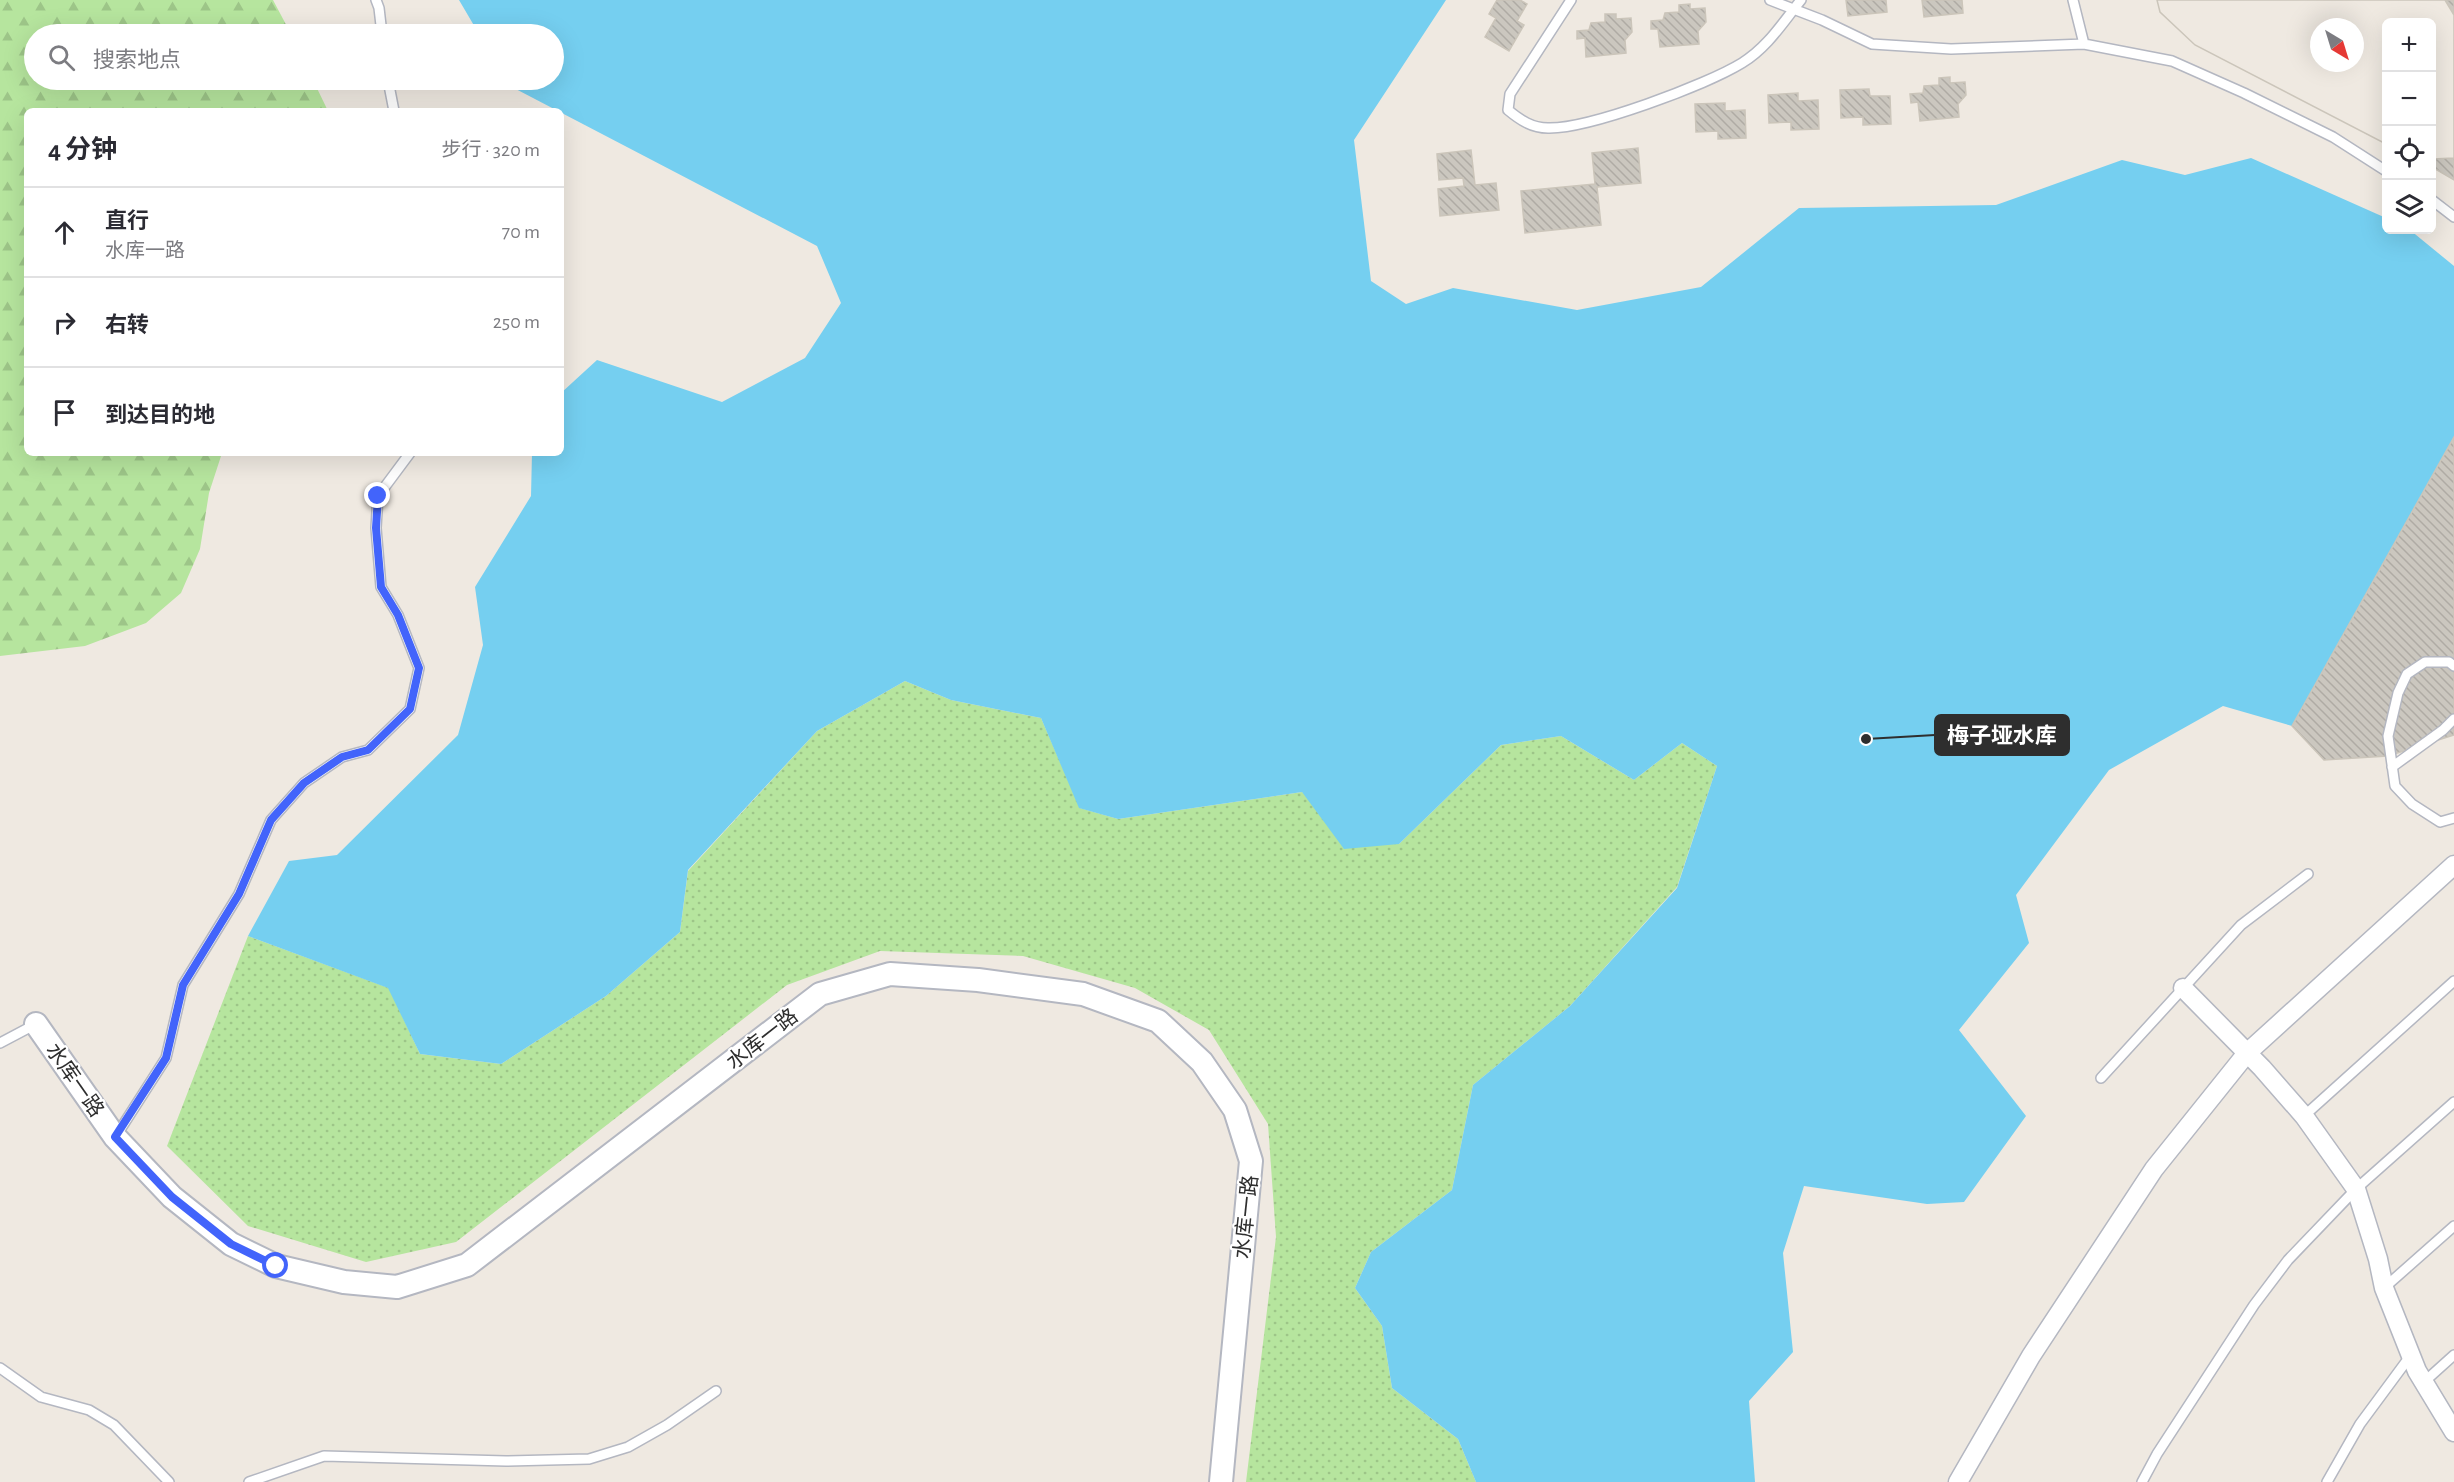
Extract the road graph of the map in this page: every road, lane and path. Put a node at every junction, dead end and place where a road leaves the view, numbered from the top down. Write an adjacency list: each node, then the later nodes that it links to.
1 (376, 0): 7 (lane)
2 (1571, 0): 6 (lane)
3 (1770, 0): 6 (lane)
4 (1802, 0): 6 (lane)
5 (2073, 0): 8 (lane)
6 (1794, 9): 8 (lane)
7 (380, 24)
8 (2084, 44): 11 (lane)
9 (390, 90): 10 (lane)
10 (393, 108)
11 (2382, 168)
12 (2436, 203): 13 (lane)
13 (2454, 217)
14 (408, 456): 29 (lane)
15 (2454, 666): 17 (lane)
16 (2454, 718): 17 (lane)
17 (2392, 767): 18 (lane)
18 (2454, 818)
19 (2454, 865): 25 (street)
20 (2308, 874): 22 (lane)
21 (2454, 981): 28 (lane)
22 (2184, 988): 25 (street); 26 (lane)
23 (36, 1024): 24 (lane); 29 (street, 水库一路)
24 (0, 1043)
25 (2247, 1053): 28 (street); 42 (street)
26 (2101, 1078)
27 (2454, 1102): 30 (lane)
28 (2304, 1116): 30 (street)
29 (115, 1137): 41 (street, 水库一路)
30 (2356, 1189): 32 (street); 43 (lane)
31 (2454, 1226): 32 (lane)
32 (2384, 1288): 33 (street)
33 (2411, 1355): 36 (street); 44 (lane)
34 (2454, 1355): 36 (lane)
35 (0, 1368): 39 (lane)
36 (2424, 1382): 38 (street)
37 (716, 1391): 40 (lane)
38 (2454, 1432)
39 (169, 1482)
40 (249, 1482)
41 (1221, 1482)
42 (1958, 1482)
43 (2142, 1482)
44 (2327, 1482)

